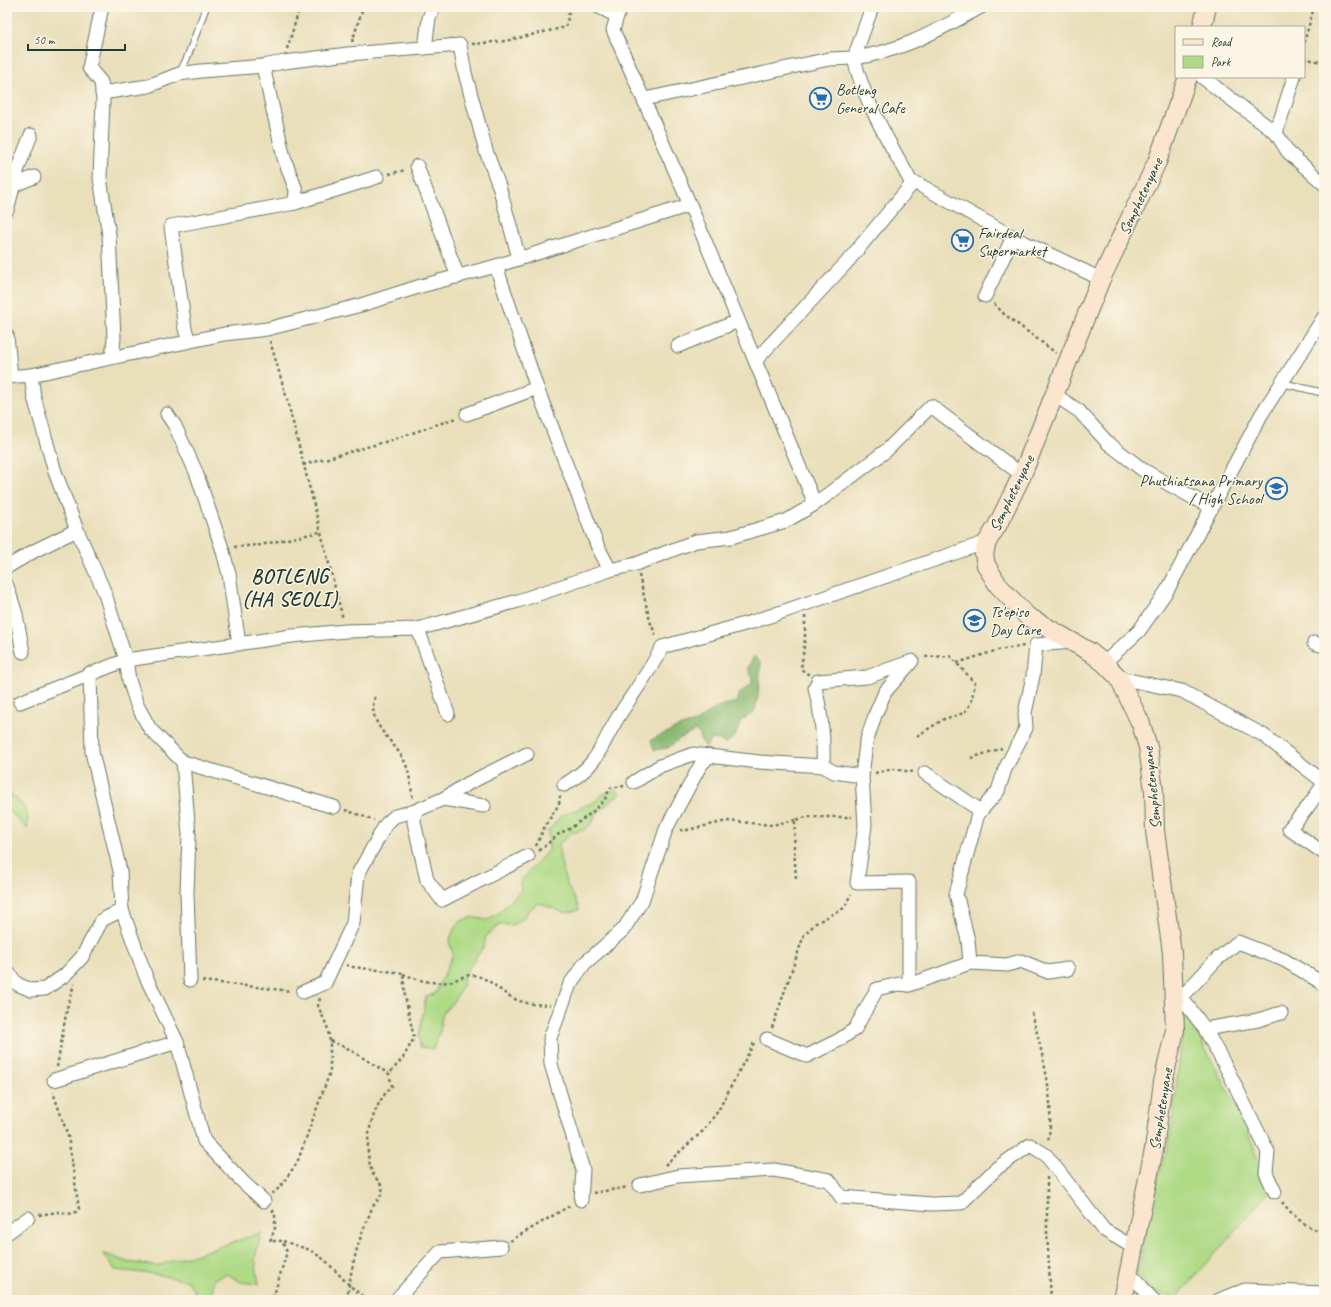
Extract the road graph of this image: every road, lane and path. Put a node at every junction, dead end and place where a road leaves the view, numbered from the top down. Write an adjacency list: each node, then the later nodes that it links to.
1 (102, 7): 27 (street)
2 (206, 7): 23 (lane)
3 (300, 7): 20 (path)
4 (364, 7): 17 (path)
5 (433, 7): 16 (street)
6 (570, 7): 15 (path)
7 (599, 7): 12 (street)
8 (872, 7): 18 (street)
9 (980, 7): 18 (street)
10 (1208, 7): 13 (main road)
11 (1314, 7): 14 (path)
12 (619, 12): 28 (street)
13 (1202, 26)
14 (1305, 39)
15 (460, 45): 16 (street); 41 (street)
16 (425, 48): 17 (street)
17 (348, 54): 20 (street)
18 (854, 58): 28 (street); 34 (street)
19 (1305, 58): 21 (path)
20 (284, 62): 22 (street)
21 (1324, 63)
22 (263, 66): 23 (street); 37 (street)
23 (179, 74): 27 (street)
24 (1188, 78): 44 (main road, Semphetenyane)
25 (1203, 78): 29 (street)
26 (1294, 78): 29 (street)
27 (102, 93): 52 (street)
28 (645, 99): 38 (street)
29 (1276, 133): 35 (street)
30 (31, 135): 36 (street)
31 (417, 166): 33 (path); 43 (street)
32 (34, 177): 36 (street)
33 (377, 177): 37 (street)
34 (912, 184): 40 (street); 53 (street)
35 (1324, 184)
36 (11, 186): 39 (street)
37 (295, 203): 50 (street)
38 (690, 205): 41 (street); 47 (street)
39 (7, 210)
40 (1013, 237): 44 (street); 45 (street)
41 (519, 258): 42 (street)
42 (496, 266): 43 (street); 58 (street)
43 (458, 277): 48 (street)
44 (1101, 279): 54 (main road, Semphetenyane)
45 (985, 296): 54 (path)
46 (1324, 317): 57 (street)
47 (738, 321): 51 (street); 53 (street)
48 (267, 329): 50 (street); 63 (path)
49 (7, 336): 56 (street)
50 (189, 341): 52 (street)
51 (678, 346)
52 (112, 357): 55 (street)
53 (755, 361): 65 (street)
54 (1068, 362): 60 (main road, Semphetenyane)
55 (31, 375): 56 (street); 67 (street)
56 (9, 377)
57 (1282, 383): 59 (lane); 66 (street)
58 (537, 388): 62 (street); 73 (street)
59 (1324, 393)
60 (1055, 395): 64 (main road, Semphetenyane); 66 (street)
61 (167, 414): 70 (street)
62 (467, 414): 63 (path)
63 (303, 465): 68 (path)
64 (1022, 475): 65 (street); 69 (main road, Semphetenyane)
65 (815, 504): 71 (street)
66 (1212, 508): 86 (street)
67 (77, 530): 72 (street); 83 (street)
68 (320, 532): 70 (path); 77 (path)
69 (987, 542): 75 (street); 78 (main road, Semphetenyane)
70 (222, 548): 79 (street)
71 (636, 564): 73 (street); 81 (path)
72 (7, 567)
73 (610, 570): 76 (street)
74 (7, 586): 82 (street)
75 (804, 604): 81 (street); 89 (path)
76 (418, 629): 77 (street); 92 (street)
77 (346, 631): 79 (street)
78 (1073, 642): 80 (street); 86 (main road, Semphetenyane)
79 (238, 644): 83 (street)
80 (1036, 645): 85 (path); 94 (street)
81 (662, 647): 104 (street)
82 (23, 652)
83 (126, 660): 87 (street); 98 (street)
84 (912, 661): 85 (path); 89 (street); 101 (street)
85 (957, 663): 93 (path)
86 (1104, 663): 88 (main road, Semphetenyane)
87 (90, 673): 91 (street); 118 (street)
88 (1119, 678): 103 (street); 129 (main road, Semphetenyane)
89 (818, 681): 99 (street)
90 (374, 696): 108 (path)
91 (20, 702)
92 (448, 714)
93 (917, 736)
94 (1019, 741): 97 (path); 109 (street)
95 (527, 754): 105 (street)
96 (709, 756): 99 (street); 102 (street); 113 (street)
97 (971, 758)
98 (183, 762): 106 (street); 124 (street)
99 (823, 766): 101 (street)
100 (926, 773): 101 (path); 109 (street)
101 (862, 776): 110 (street)
102 (634, 782): 115 (path)
103 (1324, 783): 114 (street)
104 (564, 785): 115 (path)
105 (443, 799): 107 (street); 108 (street)
106 (334, 806): 112 (path)
107 (484, 806)
108 (415, 811): 112 (street); 115 (street)
109 (981, 811): 120 (street)
110 (864, 817): 111 (path); 117 (street)
111 (795, 820): 113 (path); 116 (path)
112 (386, 824): 119 (street)
113 (666, 829): 130 (street)
114 (1324, 853)
115 (528, 856)
116 (796, 878)
117 (857, 883): 127 (street); 133 (path)
118 (122, 910): 122 (street); 135 (street)
119 (335, 961): 123 (path); 125 (street)
120 (970, 963): 121 (street); 127 (street)
121 (1068, 969)
122 (7, 971)
123 (403, 974): 130 (path); 136 (path)
124 (190, 980): 128 (path)
125 (325, 983): 128 (street); 134 (path)
126 (1324, 984): 129 (street)
127 (909, 985): 133 (street)
128 (303, 992)
129 (1176, 996): 132 (street); 149 (main road, Semphetenyane)
130 (562, 1006): 142 (street)
131 (1281, 1013): 132 (street)
132 (1205, 1029): 140 (street)
133 (767, 1039): 138 (path)
134 (330, 1041): 136 (path); 143 (path)
135 (176, 1042): 137 (street); 143 (street)
136 (389, 1074): 151 (path)
137 (54, 1080)
138 (661, 1170)
139 (640, 1185): 142 (path); 149 (street)
140 (1275, 1192): 145 (path)
141 (77, 1198): 144 (path)
142 (581, 1200): 148 (path)
143 (264, 1201): 147 (path)
144 (28, 1218): 146 (street)
145 (1324, 1231)
146 (7, 1233)
147 (282, 1241): 151 (path); 153 (path)
148 (501, 1246): 156 (street)
149 (1133, 1247): 150 (main road, Semphetenyane)
150 (1127, 1276): 157 (main road, Semphetenyane); 158 (street)
151 (349, 1285): 154 (path); 155 (path)
152 (1324, 1293): 159 (street)
153 (276, 1300)
154 (348, 1300)
155 (367, 1300)
156 (396, 1300)
157 (1123, 1300)
158 (1153, 1300)
159 (1219, 1300)

